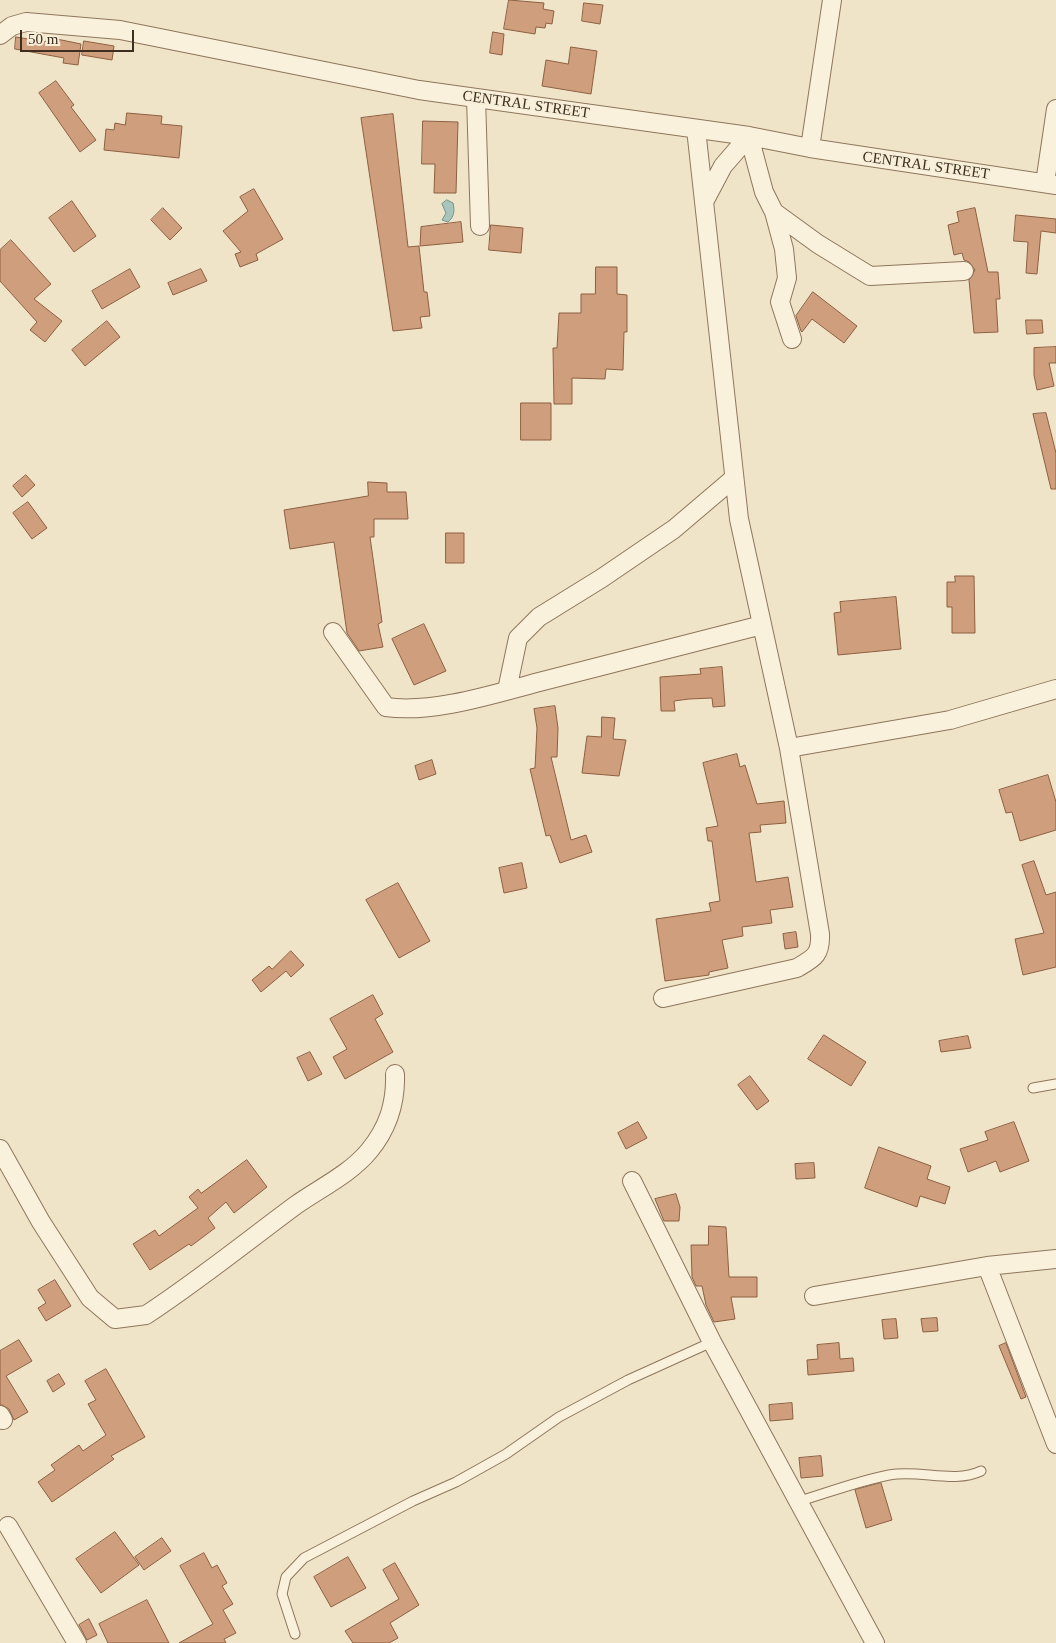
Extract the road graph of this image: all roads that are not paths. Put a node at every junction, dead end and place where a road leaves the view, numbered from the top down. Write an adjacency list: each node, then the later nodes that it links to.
1 (832, 0): 7 (street)
2 (0, 35): 3 (street, CENTRAL STREET)
3 (476, 98): 5 (street, CENTRAL STREET); 11 (street)
4 (1056, 109): 8 (street)
5 (696, 129): 6 (street, CENTRAL STREET); 9 (street)
6 (749, 136): 7 (street, CENTRAL STREET); 9 (street); 10 (street)
7 (810, 148): 8 (street, CENTRAL STREET)
8 (1051, 184)
9 (705, 200): 14 (street)
10 (774, 212): 12 (street); 13 (street)
11 (480, 226)
12 (964, 272)
13 (792, 339)
14 (734, 478): 15 (street); 18 (street)
15 (762, 625): 18 (street); 19 (street)
16 (333, 632): 18 (street)
17 (1056, 689): 19 (street)
18 (507, 690)
19 (789, 748): 20 (street)
20 (663, 998)
21 (395, 1074): 24 (street)
22 (1056, 1084): 23 (lane)
23 (1033, 1088)
24 (0, 1149)
25 (632, 1181): 29 (street)
26 (1056, 1259): 27 (street)
27 (987, 1266): 28 (street); 30 (street)
28 (814, 1296)
29 (712, 1342): 32 (street); 34 (lane)
30 (1056, 1444)
31 (981, 1471): 32 (lane)
32 (797, 1502): 36 (street)
33 (8, 1526): 35 (street)
34 (295, 1634)
35 (77, 1643)
36 (875, 1643)

